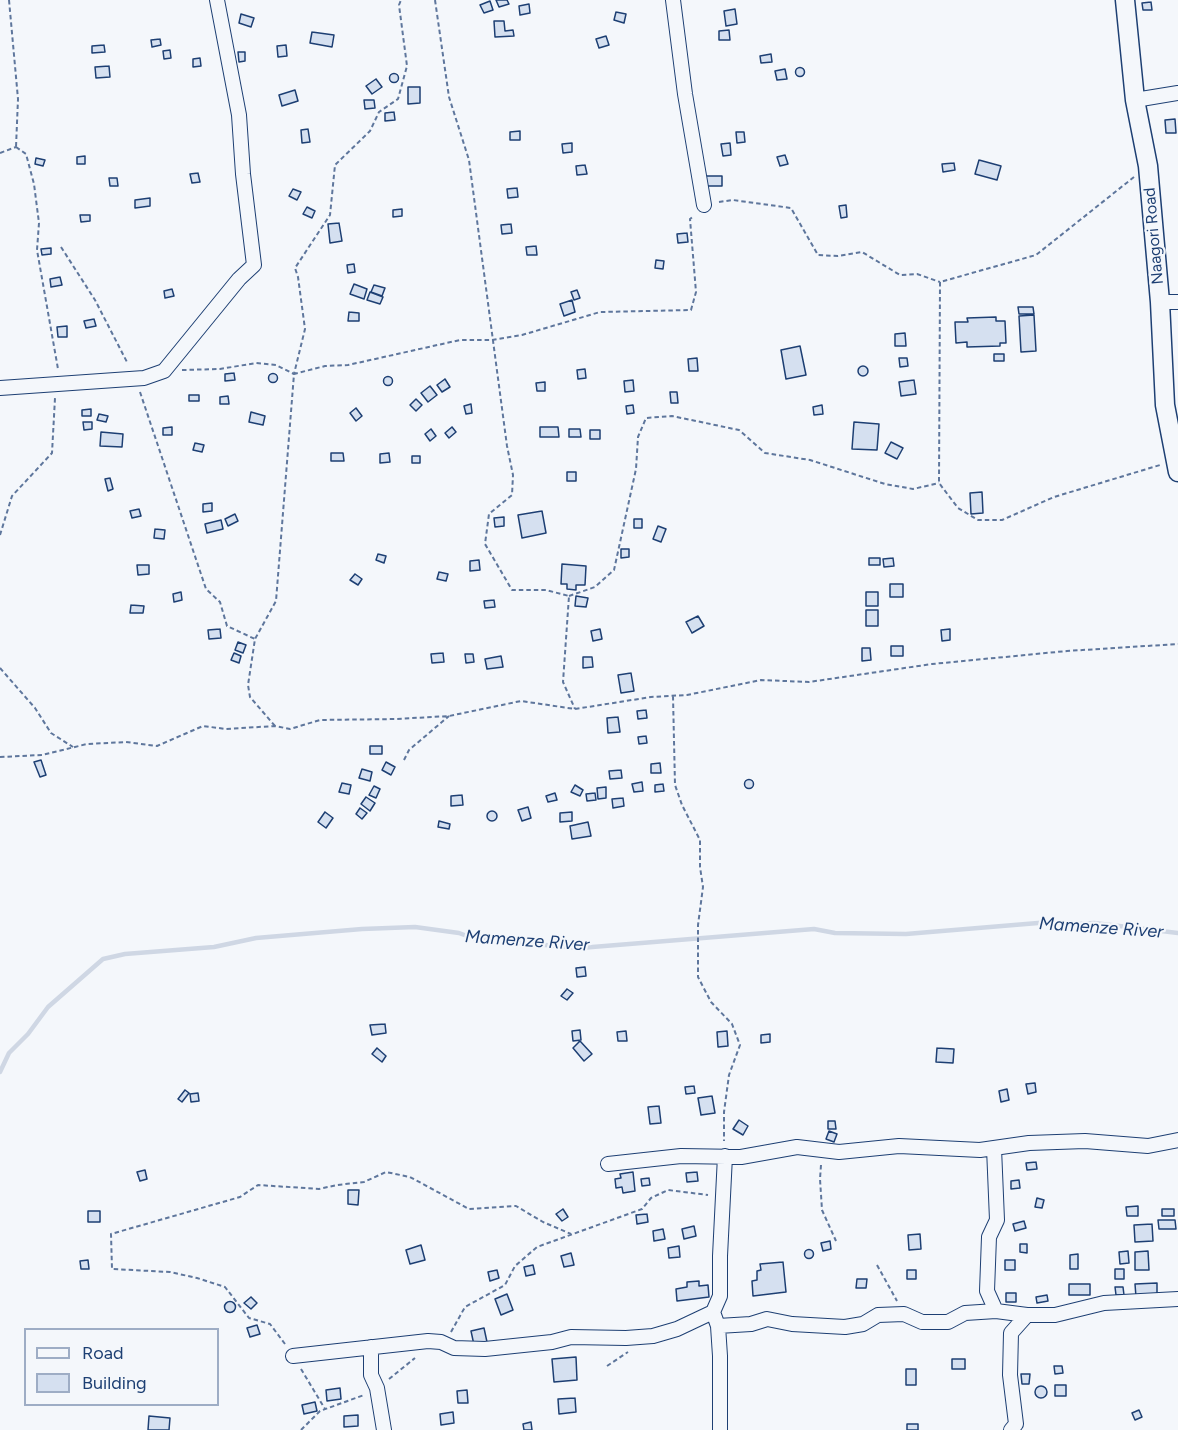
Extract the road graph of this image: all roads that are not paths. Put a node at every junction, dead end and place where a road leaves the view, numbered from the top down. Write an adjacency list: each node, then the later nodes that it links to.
1 (217, 0): 8 (street)
2 (673, 0): 6 (street)
3 (1125, 0): 5 (street, Naagori Road)
4 (1178, 93): 5 (street)
5 (1135, 99): 7 (street, Naagori Road)
6 (704, 205)
7 (1169, 302): 9 (street, Naagori Road)
8 (0, 388)
9 (1176, 466)
10 (1178, 1140): 11 (street)
11 (994, 1148): 12 (street); 15 (street)
12 (724, 1156): 13 (street); 16 (street)
13 (608, 1164)
14 (1178, 1299): 17 (street)
15 (996, 1311): 17 (street); 18 (street)
16 (712, 1312): 18 (street); 19 (street)
17 (1027, 1315): 23 (street)
18 (718, 1326): 22 (street)
19 (371, 1347): 20 (street); 21 (street)
20 (293, 1356)
21 (384, 1430)
22 (720, 1430)
23 (1011, 1430)

